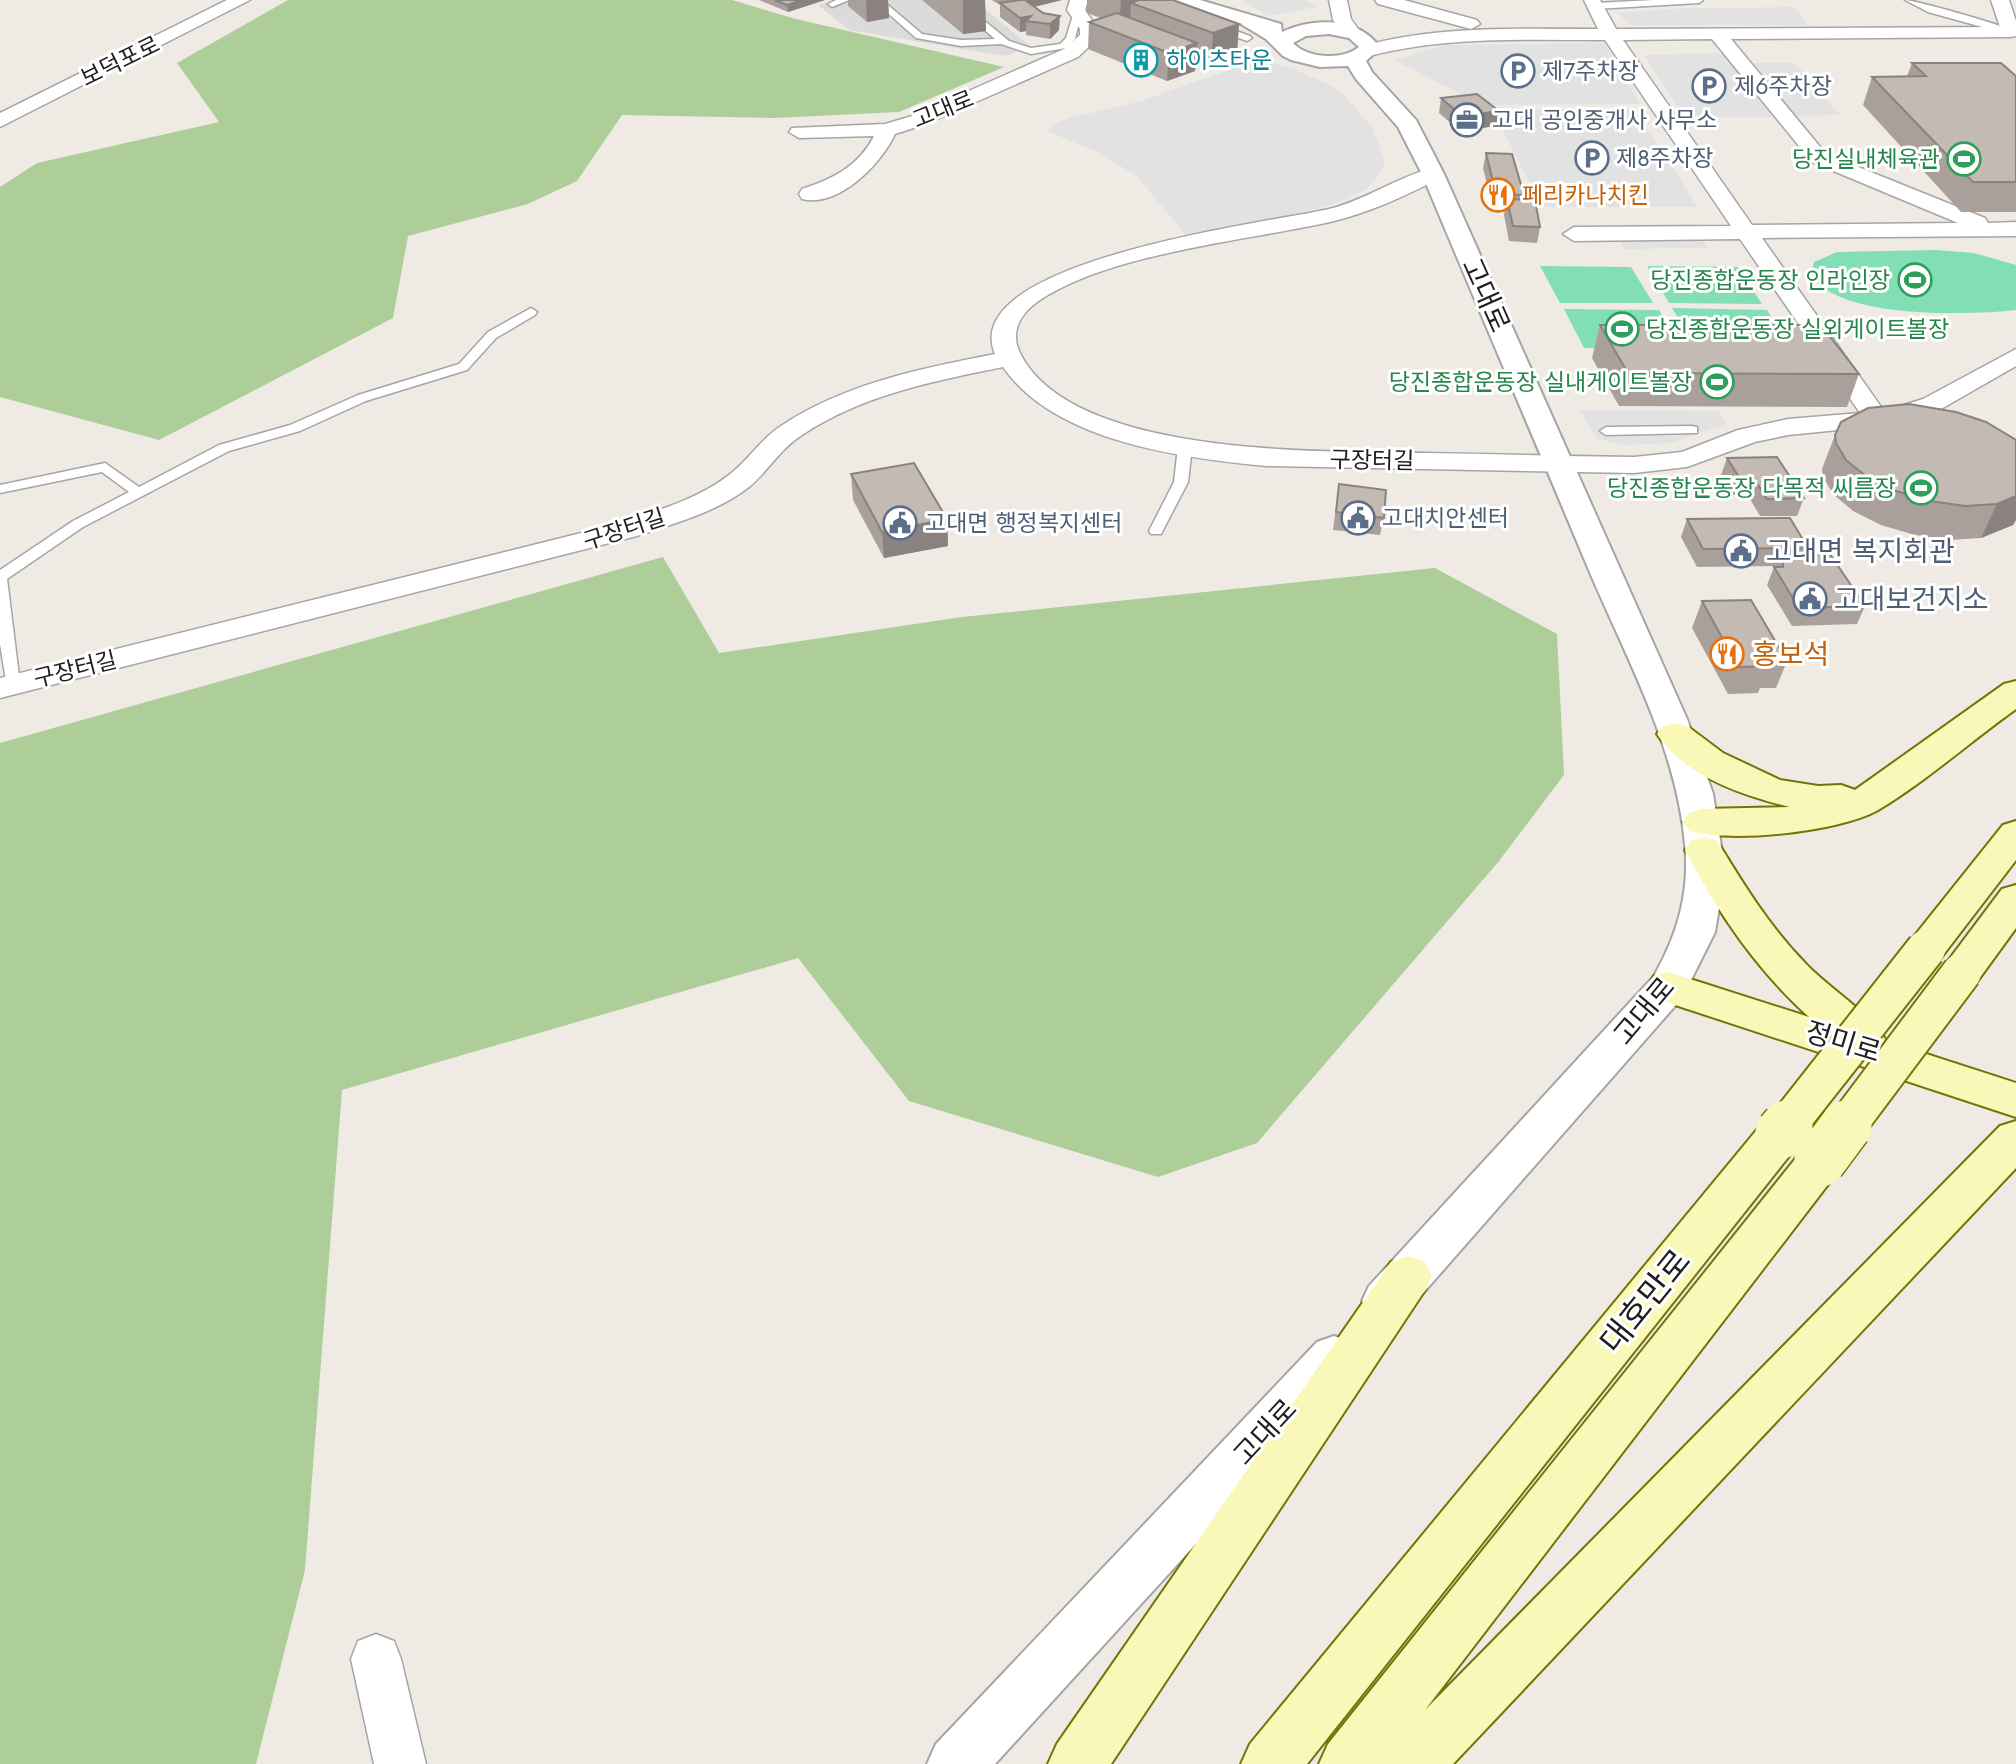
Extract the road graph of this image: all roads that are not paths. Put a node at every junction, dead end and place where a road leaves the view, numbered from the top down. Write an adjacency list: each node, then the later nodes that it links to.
1 (241, 0): 26 (street, 보덕포로)
2 (845, 0): 11 (lane)
3 (877, 0): 21 (lane)
4 (954, 0): 21 (lane)
5 (1180, 0): 16 (street)
6 (1384, 0): 18 (street)
7 (1699, 0): 10 (lane)
8 (1909, 0): 20 (lane)
9 (2000, 0): 20 (street)
10 (1592, 3): 19 (street)
11 (832, 4)
12 (1339, 6): 15 (street); 23 (street)
13 (1088, 24): 21 (lane); 27 (street, 고대로)
14 (1209, 24): 16 (lane)
15 (1310, 29): 16 (street); 22 (street); 23 (street)
16 (1248, 31): 22 (street)
17 (1717, 33): 19 (street); 20 (street); 31 (street)
18 (1537, 34): 19 (street); 23 (street)
19 (1610, 34): 32 (street)
20 (2014, 34)
21 (1003, 41)
22 (1283, 42): 24 (street)
23 (1360, 45): 24 (street); 25 (street)
24 (1313, 59): 25 (street)
25 (1370, 84): 29 (street, 고대로)
26 (0, 121)
27 (887, 130): 28 (street); 30 (street, 고대로)
28 (799, 132)
29 (1433, 174): 36 (street); 41 (street, 고대로)
30 (810, 194)
31 (2005, 230): 32 (street)
32 (1746, 232): 33 (street); 37 (street)
33 (1574, 233)
34 (531, 312): 43 (lane, 구장터길)
35 (2016, 355): 37 (street, 구장터길)
36 (1010, 358): 40 (street, 구장터길); 45 (street, 구장터길)
37 (1878, 421): 41 (street, 구장터길)
38 (1692, 430): 39 (lane)
39 (1606, 431)
40 (1185, 447): 41 (street, 구장터길); 44 (lane)
41 (1560, 465): 47 (street, 고대로)
42 (0, 489): 43 (lane)
43 (138, 493): 45 (lane, 구장터길)
44 (1156, 531)
45 (6, 686)
46 (2016, 692): 48 (main road)
47 (1675, 734): 48 (main road); 50 (street, 고대로)
48 (1893, 782): 50 (main road)
49 (2016, 834): 56 (main road, 대호만로, bridge)
50 (1703, 836): 52 (street, 고대로); 53 (main road)
51 (2016, 899): 56 (main road, 대호만로, bridge)
52 (1668, 987): 53 (main road, 정미로); 57 (street, 고대로)
53 (1880, 1054): 54 (main road, 정미로)
54 (2016, 1100)
55 (2016, 1139): 64 (main road)
56 (1800, 1147): 62 (main road, 대호만로); 63 (main road, 대호만로)
57 (1408, 1276): 60 (street, 고대로); 61 (main road)
58 (376, 1658): 59 (street)
59 (400, 1764)
60 (956, 1764)
61 (1077, 1764)
62 (1269, 1764)
63 (1348, 1764)
64 (1413, 1764)

